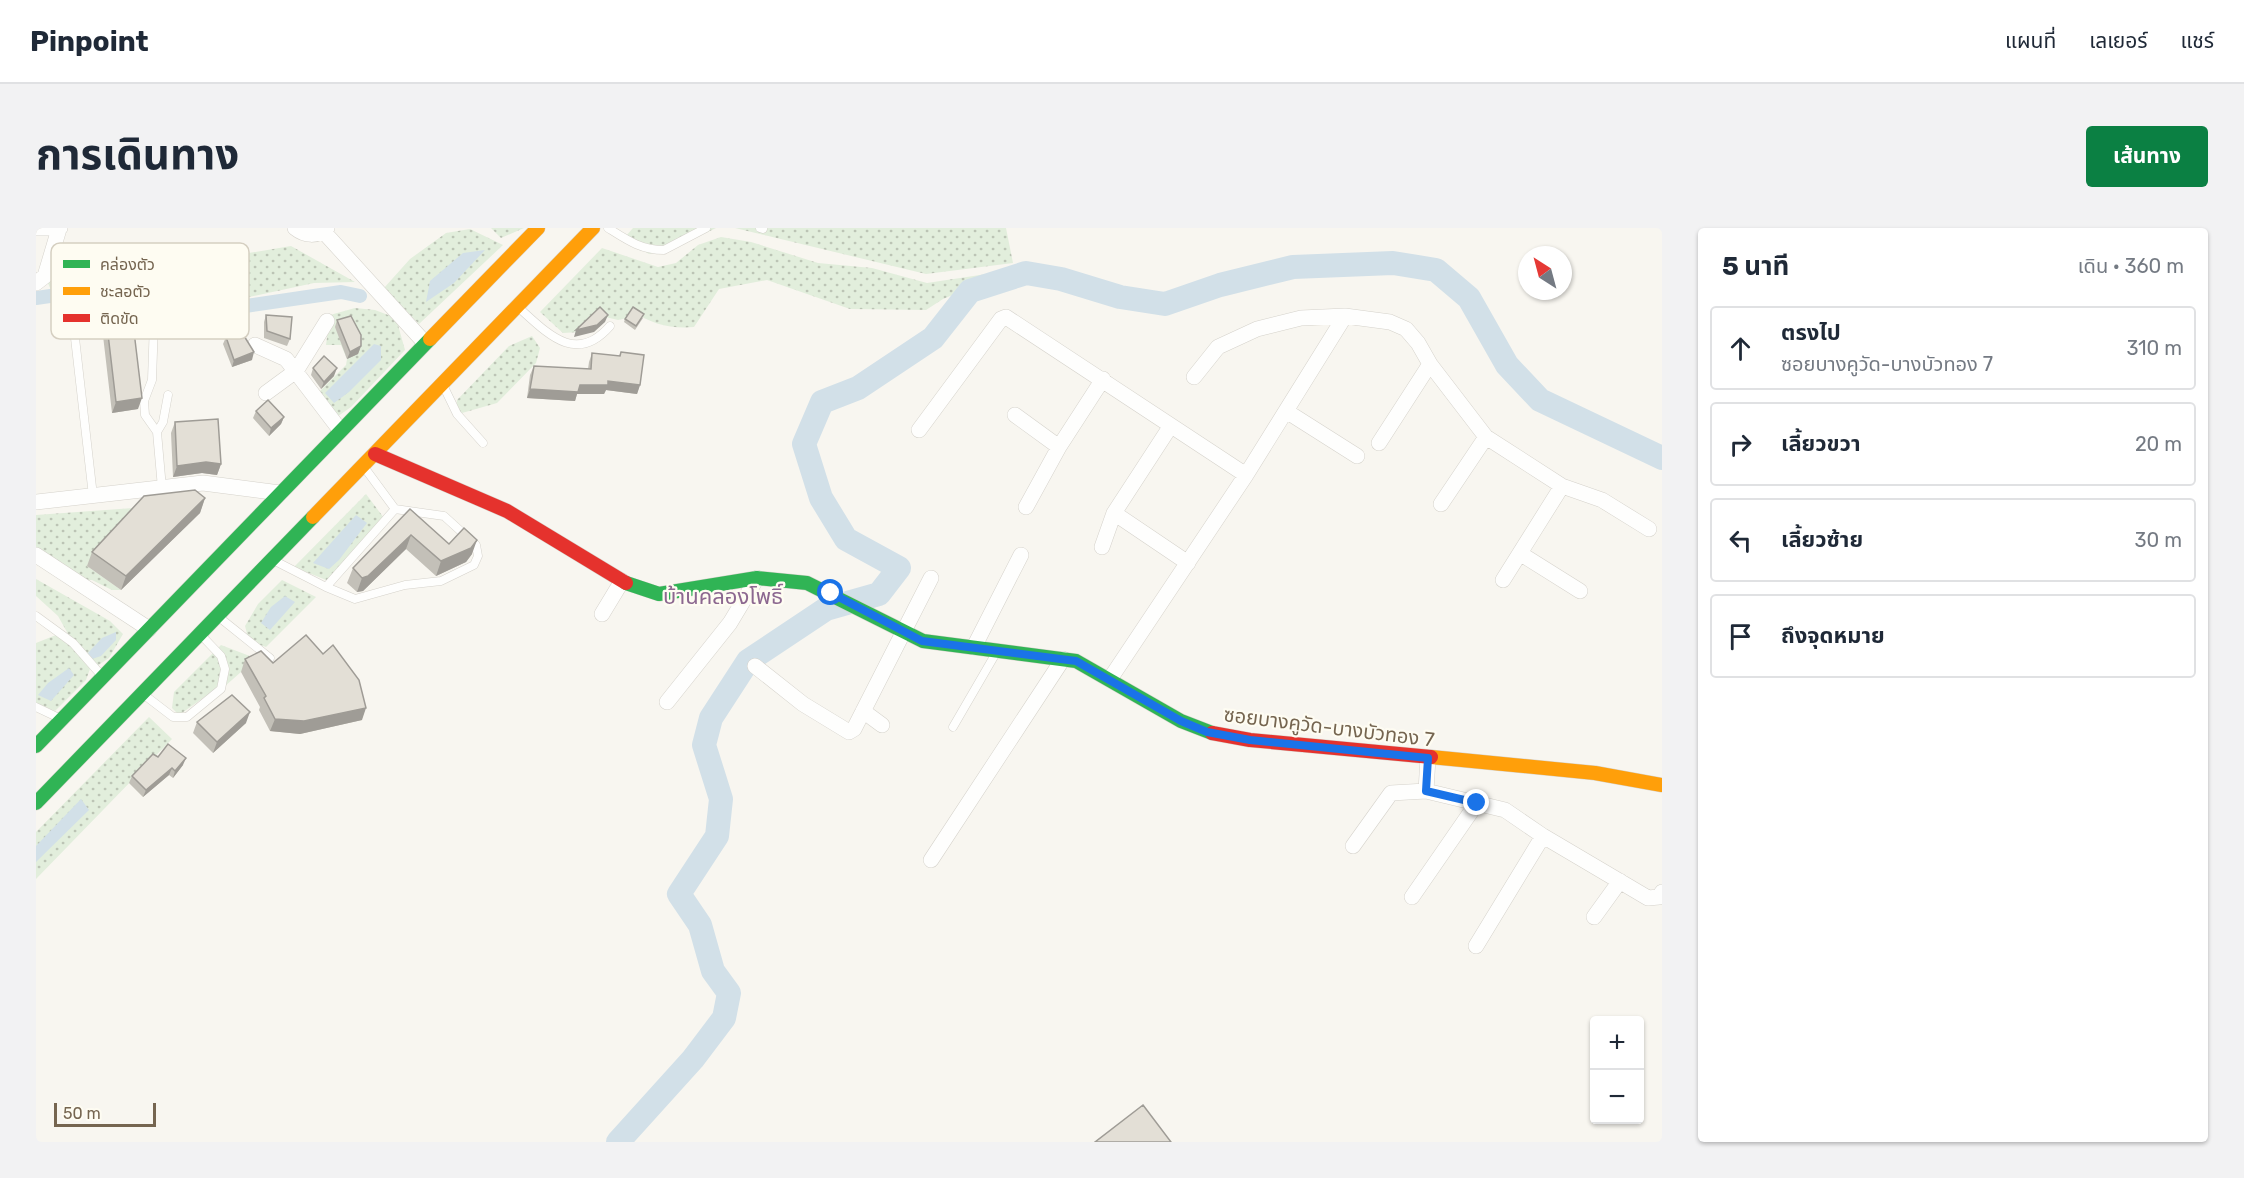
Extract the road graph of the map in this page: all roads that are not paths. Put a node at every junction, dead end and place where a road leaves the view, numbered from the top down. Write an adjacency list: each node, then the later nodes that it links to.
1 (36, 228): 2 (street)
2 (60, 228): 9 (street)
3 (295, 228): 8 (street)
4 (538, 228): 18 (main road)
5 (593, 228): 12 (main road)
6 (608, 228): 7 (lane)
7 (706, 228)
8 (325, 230): 18 (street)
9 (55, 243)
10 (51, 257): 11 (street)
11 (36, 283)
12 (517, 306): 15 (lane); 24 (main road)
13 (1345, 316): 20 (street); 22 (street); 27 (street)
14 (327, 321): 21 (street)
15 (610, 326)
16 (75, 339): 44 (lane)
17 (153, 339): 32 (lane)
18 (425, 343): 30 (main road)
19 (255, 345): 21 (street)
20 (1430, 364): 33 (street); 34 (street)
21 (296, 371): 25 (street); 30 (street)
22 (1194, 377)
23 (1103, 379): 29 (street); 31 (street); 36 (street)
24 (442, 384): 35 (lane); 37 (main road)
25 (266, 393)
26 (168, 395): 32 (lane)
27 (1286, 411): 38 (street); 40 (street)
28 (1015, 415): 36 (street)
29 (1170, 427): 40 (street); 49 (street)
30 (340, 430): 43 (main road)
31 (919, 430)
32 (157, 432): 42 (lane)
33 (1485, 437): 41 (street); 46 (street)
34 (1379, 442)
35 (483, 443)
36 (1059, 447): 47 (street)
37 (375, 454): 39 (main road); 60 (main road, ซอยบางคูวัด-บางบัวทอง 7)
38 (1357, 456)
39 (364, 466): 48 (lane); 55 (main road)
40 (1246, 476): 56 (street)
41 (1562, 486): 50 (street); 52 (street)
42 (162, 488): 43 (street); 44 (street)
43 (280, 493): 66 (main road)
44 (93, 496): 45 (street)
45 (36, 502)
46 (1442, 504)
47 (1026, 507)
48 (395, 509): 61 (lane); 61 (lane)
49 (1114, 513): 51 (street); 56 (street)
50 (1649, 529)
51 (1102, 547)
52 (1521, 554): 59 (street); 62 (street)
53 (36, 555): 66 (street)
54 (1021, 555): 69 (street)
55 (277, 562): 61 (lane); 64 (main road)
56 (1188, 563): 75 (street)
57 (757, 578): 60 (main road, ซอยบางคูวัด-บางบัวทอง 7); 67 (main road, ซอยบางคูวัด-บางบัวทอง 7); 77 (street)
58 (931, 578): 67 (street)
59 (1503, 580)
60 (622, 581): 63 (street)
61 (322, 585)
62 (1580, 591)
63 (602, 614)
64 (217, 615): 68 (main road); 71 (lane)
65 (36, 616): 74 (lane)
66 (149, 629): 74 (main road)
67 (903, 631): 69 (main road, ซอยบางคูวัด-บางบัวทอง 7); 79 (street)
68 (200, 633): 76 (main road); 76 (lane)
69 (974, 647): 70 (main road, ซอยบางคูวัด-บางบัวทอง 7)
70 (998, 650): 72 (main road, ซอยบางคูวัด-บางบัวทอง 7); 82 (lane)
71 (270, 658)
72 (1063, 659): 75 (main road, ซอยบางคูวัด-บางบัวทอง 7); 91 (street)
73 (755, 666): 79 (street)
74 (103, 677): 80 (main road)
75 (1110, 679): 84 (main road, ซอยบางคูวัด-บางบัวทอง 7)
76 (142, 693): 87 (main road)
77 (667, 702)
78 (36, 707): 80 (lane)
79 (862, 711): 81 (street)
80 (62, 720): 83 (main road)
81 (882, 725)
82 (953, 727)
83 (36, 746)
84 (1428, 758): 85 (main road, ซอยบางคูวัด-บางบัวทอง 7); 86 (street)
85 (1662, 784)
86 (1426, 791): 88 (street); 90 (street)
87 (36, 803)
88 (1477, 803): 89 (street); 94 (street)
89 (1543, 836): 92 (street); 96 (street)
90 (1353, 846)
91 (931, 860)
92 (1620, 881): 93 (street); 95 (street)
93 (1662, 892)
94 (1412, 897)
95 (1594, 917)
96 (1476, 946)

